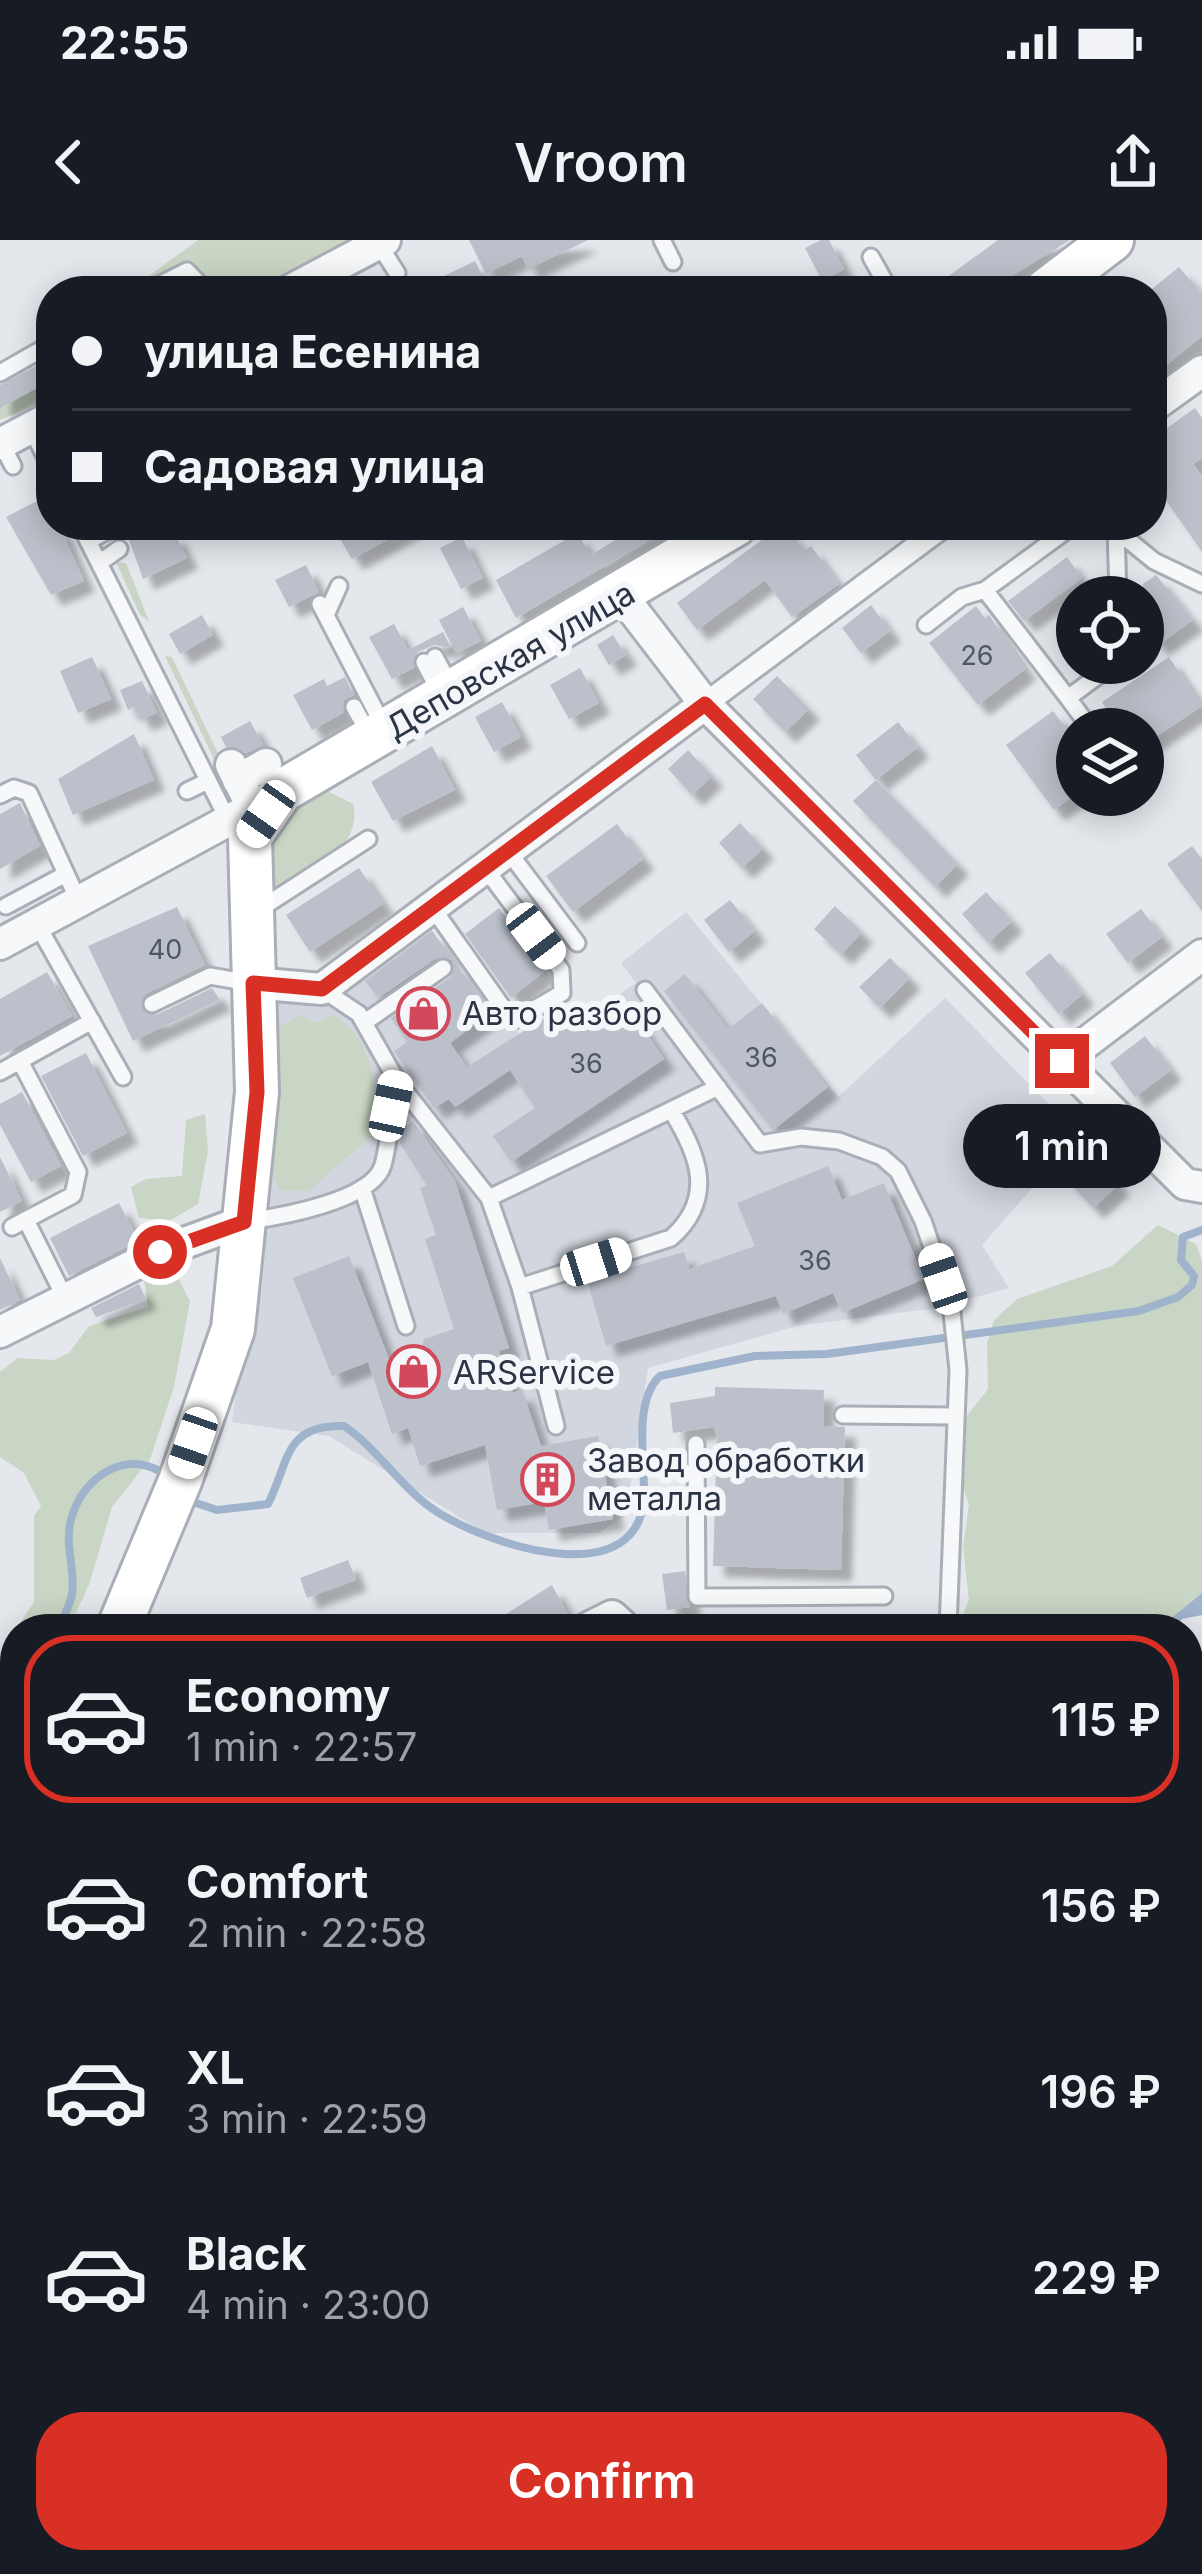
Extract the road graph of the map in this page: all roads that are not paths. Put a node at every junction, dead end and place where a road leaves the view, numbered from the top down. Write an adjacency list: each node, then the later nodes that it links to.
1 (662, 240): 5 (lane)
2 (1112, 240): 7 (main road)
3 (381, 242): 6 (lane); 8 (street)
4 (871, 257): 9 (lane)
5 (674, 262)
6 (397, 273)
7 (1053, 274)
8 (317, 276)
9 (882, 276)
10 (36, 353): 12 (lane)
11 (1202, 371): 13 (street)
12 (0, 373)
13 (1167, 396)
14 (36, 426): 15 (street)
15 (4, 449)
16 (706, 540): 27 (main road, Деповская улица)
17 (925, 540): 32 (street)
18 (1053, 540): 28 (lane)
19 (1116, 540): 24 (lane)
20 (1130, 540): 25 (lane)
21 (88, 541): 23 (lane)
22 (119, 549): 23 (lane)
23 (99, 563): 35 (lane)
24 (1117, 576)
25 (1202, 584)
26 (339, 586): 34 (lane)
27 (615, 587): 32 (street); 34 (main road, Деповская улица)
28 (985, 590): 29 (lane); 31 (lane)
29 (926, 625)
30 (1087, 684): 31 (lane)
31 (1069, 698): 33 (lane)
32 (705, 704): 40 (street); 57 (street)
33 (1076, 708)
34 (371, 726): 38 (main road, Деповская улица)
35 (226, 775): 36 (lane); 38 (street)
36 (188, 791)
37 (0, 795): 41 (lane)
38 (256, 805): 41 (street, Деповская улица); 42 (main road)
39 (368, 839): 42 (lane)
40 (496, 859): 44 (street); 44 (lane); 46 (lane)
41 (73, 888): 43 (lane); 45 (street, Деповская улица)
42 (251, 898): 50 (main road)
43 (6, 906)
44 (432, 907): 51 (street)
45 (37, 924): 47 (street, Деповская улица); 54 (lane)
46 (577, 943)
47 (0, 944)
48 (1202, 955): 57 (street)
49 (443, 968): 55 (lane)
50 (253, 983): 51 (street); 53 (lane); 66 (main road)
51 (322, 989): 55 (lane)
52 (645, 990): 61 (lane)
53 (152, 1004)
54 (92, 1021): 56 (lane); 59 (lane)
55 (365, 1022): 60 (lane)
56 (20, 1061): 58 (lane); 68 (lane)
57 (1062, 1061): 63 (street)
58 (0, 1072)
59 (123, 1077)
60 (397, 1081): 64 (lane); 65 (lane)
61 (718, 1088): 62 (lane); 72 (lane)
62 (670, 1110): 65 (lane); 67 (lane)
63 (1193, 1186)
64 (362, 1188): 66 (lane); 69 (lane)
65 (489, 1198): 67 (lane)
66 (244, 1222): 68 (street); 76 (main road)
67 (520, 1287): 73 (lane)
68 (66, 1300): 70 (street)
69 (406, 1326)
70 (0, 1332)
71 (843, 1415): 72 (lane)
72 (954, 1417): 77 (lane)
73 (556, 1426)
74 (696, 1444): 75 (lane)
75 (884, 1596)
76 (129, 1614)
77 (948, 1614)

